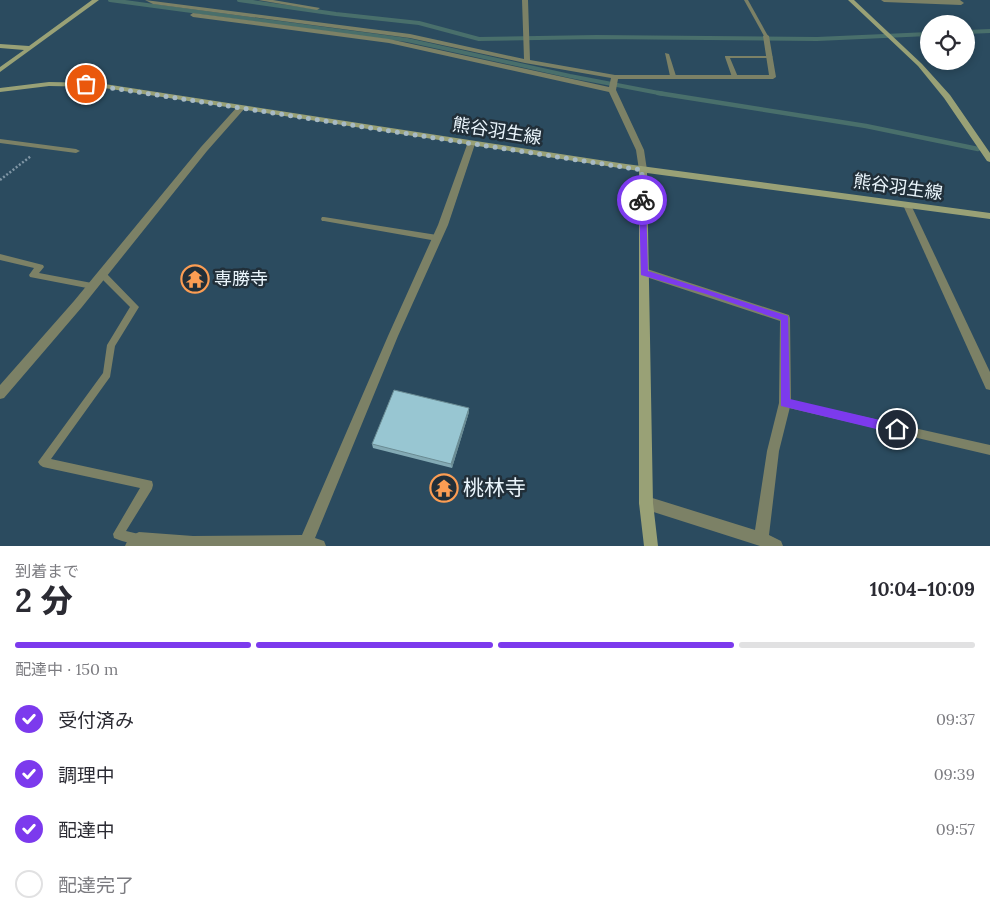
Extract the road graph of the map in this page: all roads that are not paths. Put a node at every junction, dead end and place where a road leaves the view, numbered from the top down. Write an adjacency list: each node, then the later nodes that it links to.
1 (96, 0): 15 (main road)
2 (148, 0): 12 (street)
3 (261, 0): 10 (street)
4 (321, 0): 10 (street)
5 (525, 0): 18 (street)
6 (746, 0): 13 (lane)
7 (851, 0): 28 (main road)
8 (884, 0): 9 (street)
9 (956, 0)
10 (316, 10): 12 (street)
11 (193, 15): 12 (street)
12 (302, 26): 18 (street); 22 (street)
13 (767, 40): 17 (street)
14 (0, 46): 15 (main road)
15 (30, 48): 19 (main road)
16 (667, 54): 20 (lane)
17 (771, 57): 21 (street); 21 (lane)
18 (525, 61): 22 (street)
19 (0, 70)
20 (673, 76): 21 (street); 22 (street)
21 (736, 77)
22 (613, 84): 29 (street)
23 (0, 90): 24 (main road, 熊谷羽生線)
24 (241, 108): 26 (main road, 熊谷羽生線); 36 (street)
25 (0, 141): 27 (street)
26 (471, 144): 29 (main road, 熊谷羽生線); 33 (street)
27 (76, 152)
28 (990, 159)
29 (642, 170): 30 (main road, 熊谷羽生線); 35 (main road)
30 (907, 205): 31 (main road, 熊谷羽生線); 38 (street)
31 (990, 216)
32 (324, 219): 33 (lane)
33 (437, 238): 45 (street)
34 (0, 256): 37 (lane)
35 (644, 272): 40 (street); 42 (main road)
36 (102, 274): 37 (street); 44 (lane)
37 (92, 286): 39 (street)
38 (990, 385)
39 (0, 394)
40 (785, 403): 41 (lane); 43 (street)
41 (990, 450)
42 (646, 503): 43 (street); 46 (main road)
43 (761, 538): 47 (street)
44 (136, 543): 45 (street)
45 (313, 544)
46 (651, 546)
47 (776, 546)

